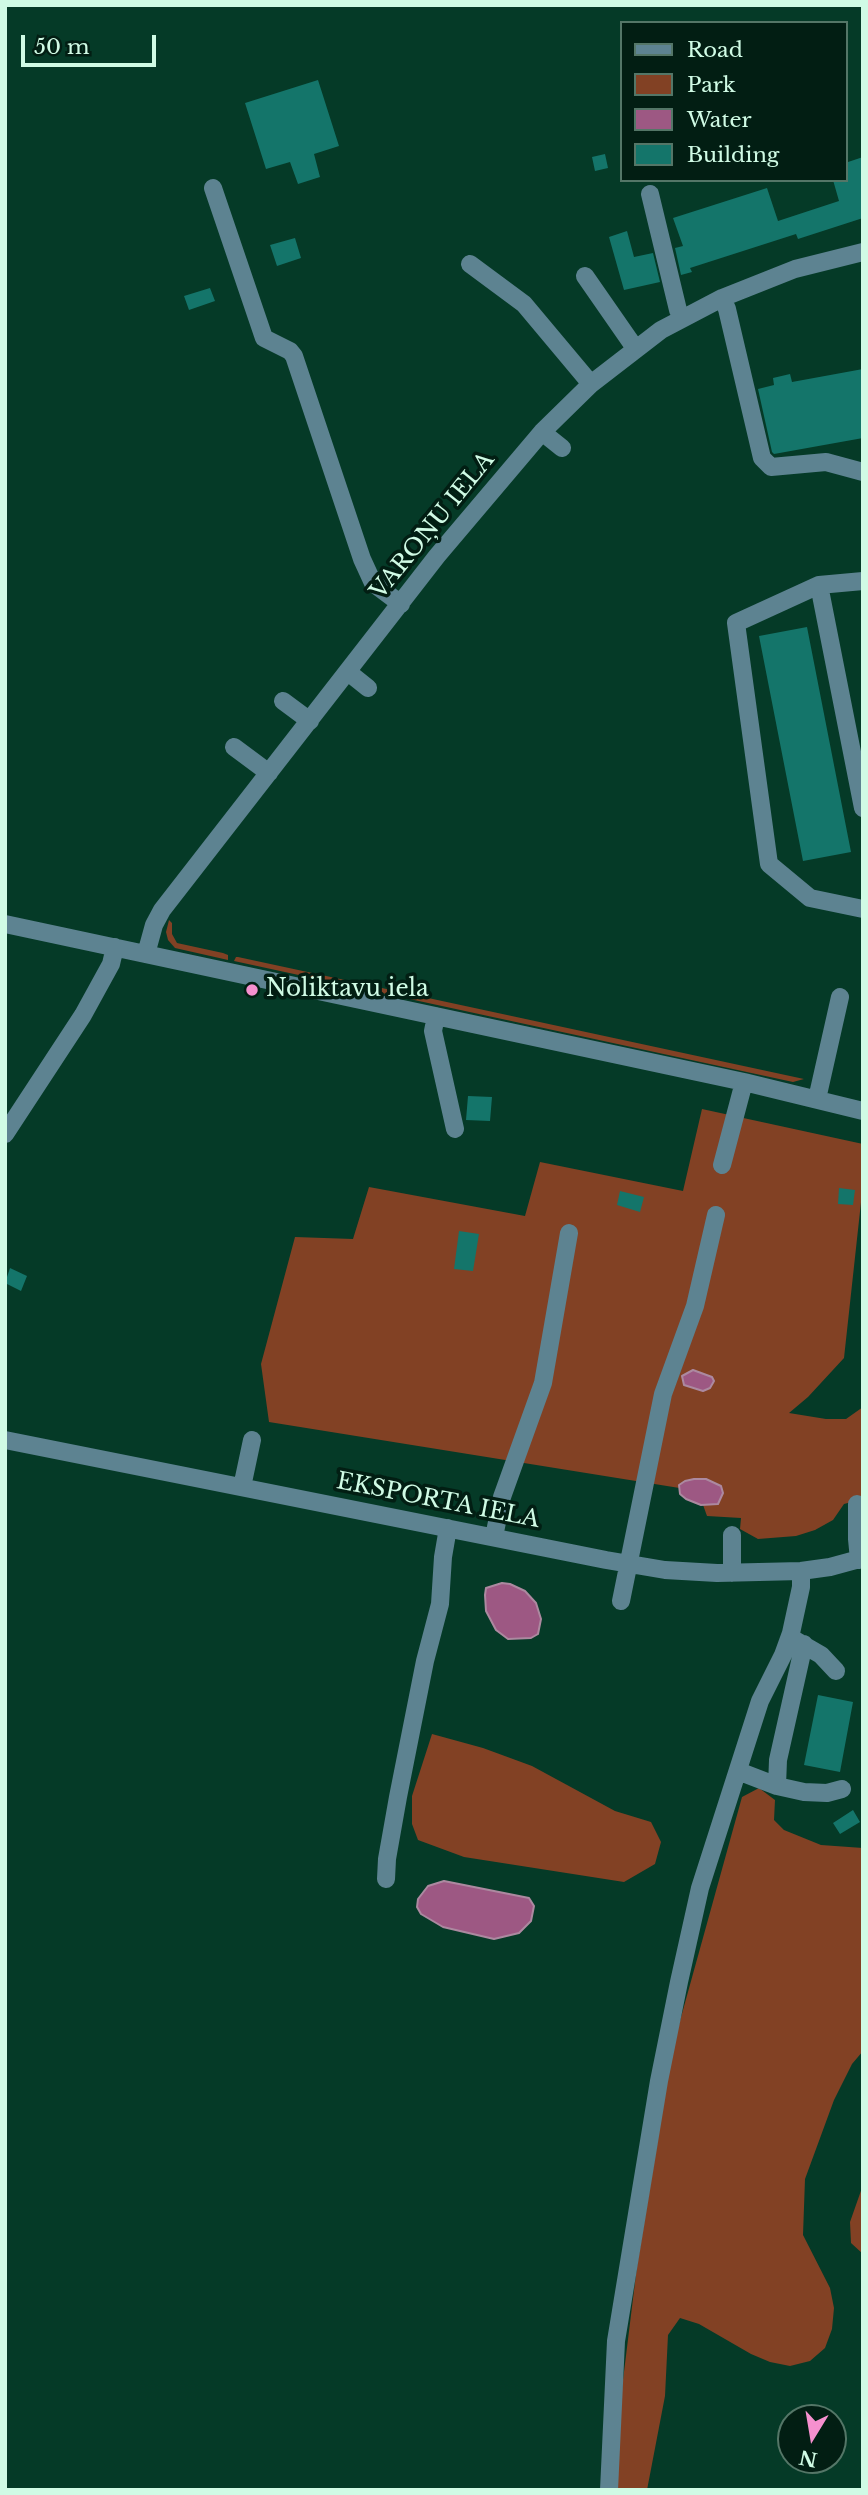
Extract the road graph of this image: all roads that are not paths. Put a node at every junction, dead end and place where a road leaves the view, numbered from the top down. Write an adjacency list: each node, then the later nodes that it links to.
1 (213, 188): 15 (street)
2 (650, 194): 7 (street)
3 (863, 252): 6 (street, VAROŅU IELA)
4 (470, 264): 9 (street)
5 (585, 275): 8 (street)
6 (722, 298): 7 (street, VAROŅU IELA); 12 (street)
7 (683, 318): 8 (street, VAROŅU IELA)
8 (635, 348): 9 (street, VAROŅU IELA)
9 (591, 384): 10 (street, VAROŅU IELA)
10 (542, 432): 11 (street); 15 (street, VAROŅU IELA)
11 (562, 449)
12 (863, 472)
13 (863, 581): 14 (street)
14 (818, 585): 22 (street); 23 (street)
15 (401, 604): 16 (street, VAROŅU IELA)
16 (348, 672): 17 (street); 19 (street, VAROŅU IELA)
17 (368, 688)
18 (283, 701): 19 (street)
19 (310, 721): 21 (street, VAROŅU IELA)
20 (234, 747): 21 (street)
21 (269, 773): 26 (street, VAROŅU IELA)
22 (863, 808)
23 (863, 909)
24 (5, 924): 25 (street)
25 (115, 947): 26 (street); 33 (street)
26 (146, 954): 28 (street)
27 (840, 997): 30 (street)
28 (436, 1016): 29 (street); 32 (street)
29 (744, 1082): 30 (street); 34 (street)
30 (817, 1099): 31 (street)
31 (863, 1111)
32 (455, 1129)
33 (5, 1134)
34 (722, 1165)
35 (716, 1215): 45 (street)
36 (569, 1233): 43 (street)
37 (5, 1440): 39 (street, EKSPORTA IELA)
38 (252, 1440): 39 (street)
39 (242, 1487): 41 (street, EKSPORTA IELA)
40 (858, 1504): 44 (street)
41 (448, 1528): 43 (street, EKSPORTA IELA); 54 (street)
42 (732, 1535): 47 (street)
43 (494, 1537): 45 (street, EKSPORTA IELA)
44 (861, 1559): 46 (street, EKSPORTA IELA)
45 (629, 1563): 47 (street, EKSPORTA IELA); 48 (street)
46 (801, 1571): 47 (street, EKSPORTA IELA); 49 (street)
47 (732, 1573)
48 (621, 1601)
49 (797, 1640): 50 (street); 51 (street); 52 (street)
50 (836, 1671)
51 (738, 1770): 52 (street); 55 (street)
52 (777, 1786): 53 (street)
53 (842, 1789)
54 (386, 1880)
55 (609, 2490)

